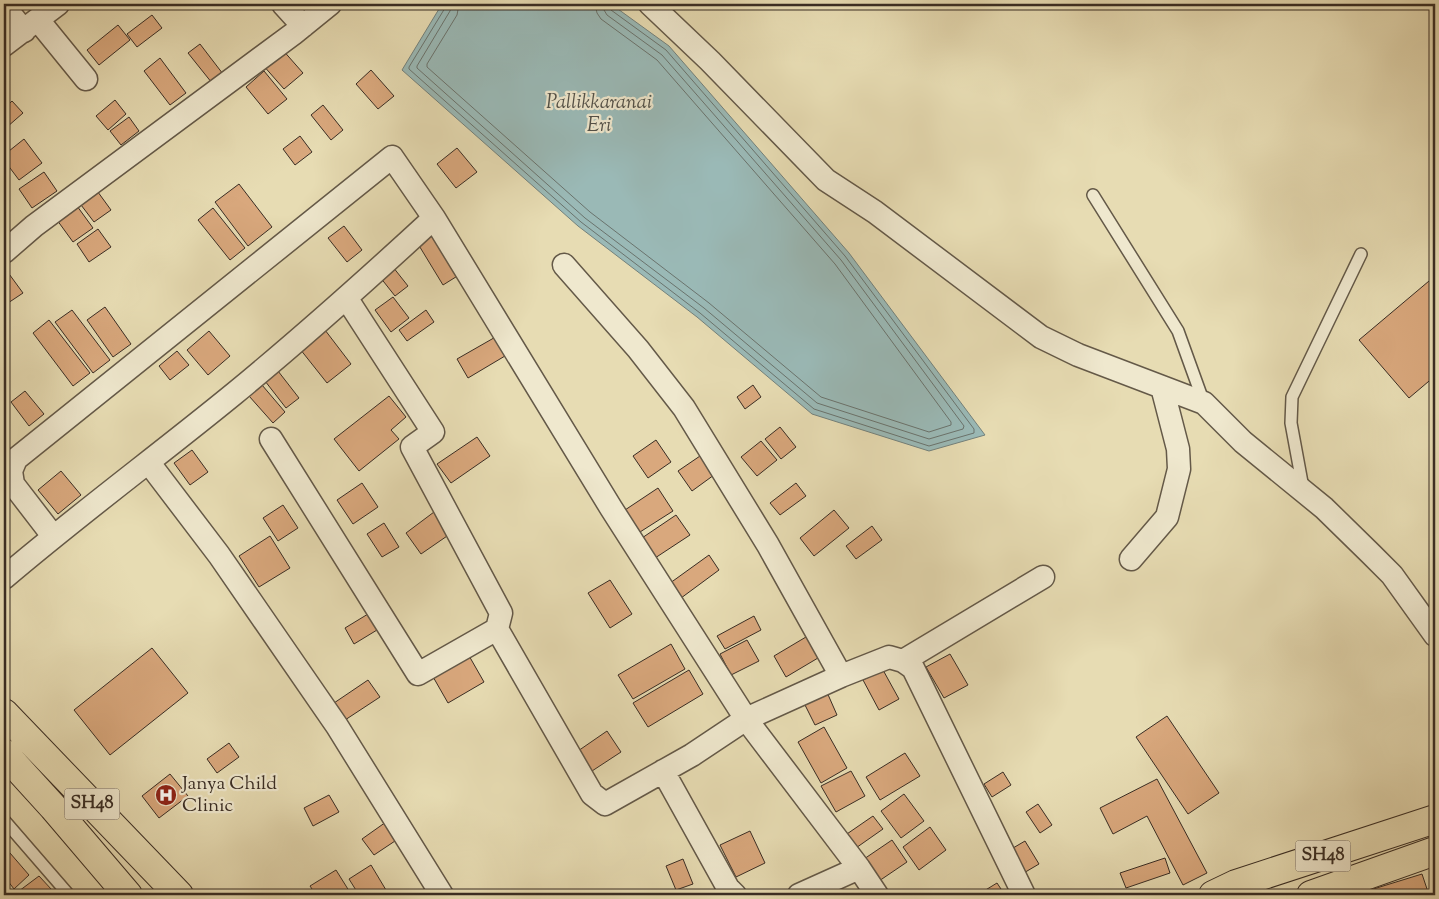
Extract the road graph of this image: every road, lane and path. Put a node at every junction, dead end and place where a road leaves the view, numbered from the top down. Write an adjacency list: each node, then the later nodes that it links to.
1 (58, 4): 6 (street)
2 (283, 4): 7 (street)
3 (330, 4): 7 (street)
4 (650, 4): 16 (street)
5 (4, 6): 6 (street)
6 (31, 25): 8 (street); 9 (street)
7 (303, 26): 12 (street)
8 (4, 45)
9 (86, 79)
10 (1093, 195): 17 (lane)
11 (434, 218): 15 (street); 21 (street); 30 (street)
12 (4, 252)
13 (1361, 254): 20 (lane)
14 (564, 265): 28 (street)
15 (347, 299): 19 (street); 25 (street)
16 (1162, 387): 17 (street); 22 (street)
17 (1204, 403): 20 (street)
18 (271, 439): 25 (street)
19 (149, 463): 21 (street); 40 (street)
20 (1304, 492): 26 (street)
21 (53, 536): 23 (street)
22 (1130, 558)
23 (4, 578)
24 (1043, 578): 27 (street)
25 (497, 629): 32 (street)
26 (1435, 635)
27 (903, 661): 28 (street); 44 (street)
28 (841, 676): 30 (street)
29 (4, 712): 39 (main road, SH48)
30 (746, 719): 32 (street); 36 (street)
31 (4, 753): 38 (main road, SH48)
32 (663, 772): 41 (street)
33 (1435, 819): 45 (main road, SH48)
34 (4, 820): 37 (lane)
35 (1435, 851): 46 (main road, SH48)
36 (859, 868): 42 (street); 43 (street)
37 (69, 895)
38 (128, 895)
39 (179, 895)
40 (442, 895)
41 (735, 895)
42 (799, 895)
43 (877, 895)
44 (1024, 895)
45 (1213, 895)
46 (1311, 895)

